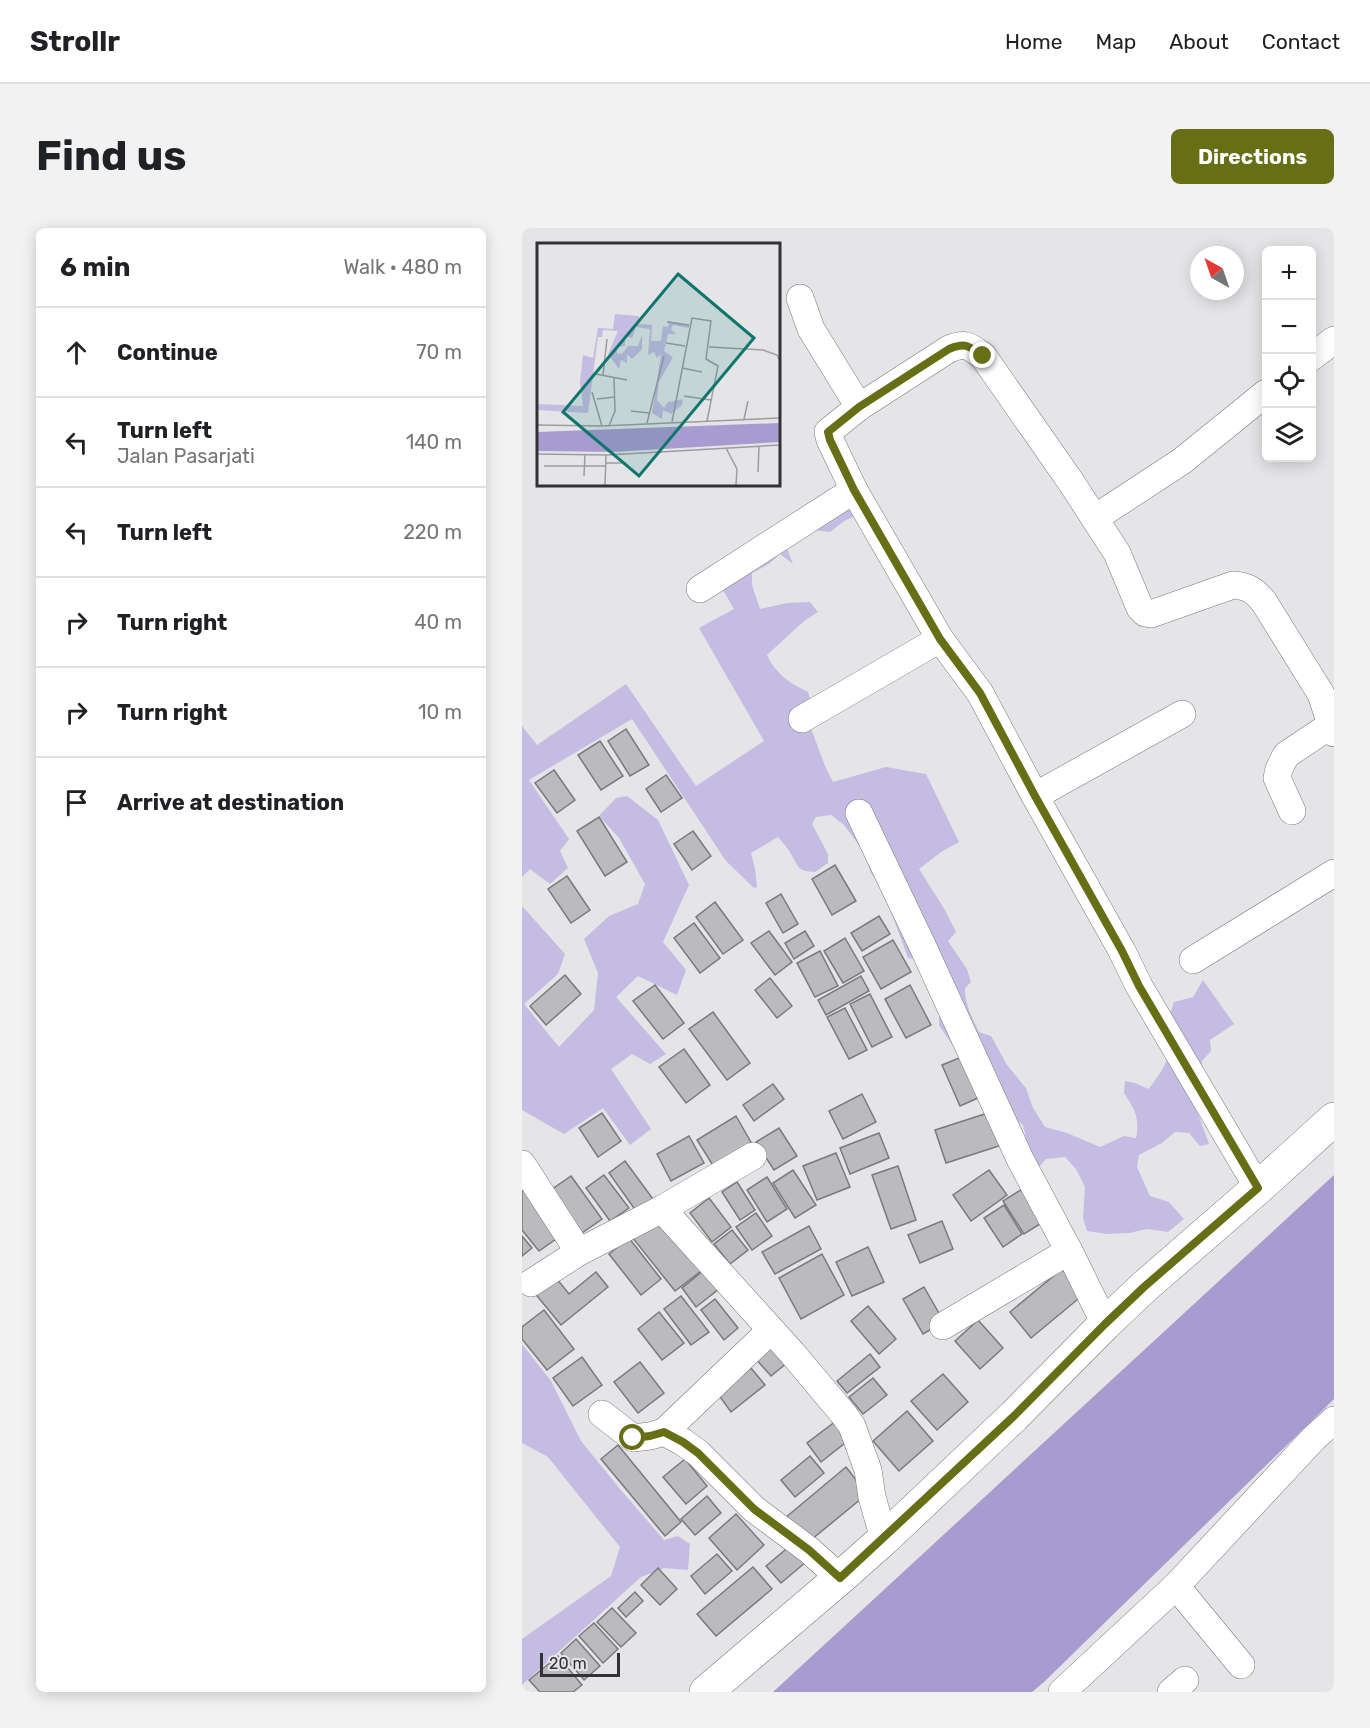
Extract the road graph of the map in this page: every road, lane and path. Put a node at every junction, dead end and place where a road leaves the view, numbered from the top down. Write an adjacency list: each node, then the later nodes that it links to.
1 (800, 298): 5 (street)
2 (1334, 340): 3 (street)
3 (1315, 354)
4 (1262, 396): 7 (street)
5 (859, 407): 6 (street); 7 (street)
6 (854, 490): 8 (street); 9 (street)
7 (1095, 518): 12 (street)
8 (700, 589)
9 (940, 639): 11 (street); 13 (street)
10 (1182, 714): 13 (street)
11 (801, 719)
12 (1333, 729): 14 (street)
13 (1035, 796): 21 (street)
14 (1292, 812)
15 (859, 813): 23 (street)
16 (1334, 873): 17 (street)
17 (1193, 960)
18 (1334, 1119): 21 (main road)
19 (753, 1156): 22 (street)
20 (522, 1164): 24 (street)
21 (1258, 1188): 26 (main road)
22 (662, 1209): 24 (street); 28 (street)
23 (1069, 1251): 26 (street); 27 (street)
24 (579, 1252): 25 (street)
25 (531, 1284)
26 (1105, 1324): 32 (main road)
27 (943, 1326)
28 (771, 1330): 31 (street); 32 (street)
29 (602, 1414): 31 (street)
30 (1334, 1420): 34 (street)
31 (664, 1432): 33 (street)
32 (884, 1539): 33 (main road)
33 (840, 1578): 36 (main road)
34 (1176, 1586): 35 (street); 37 (street)
35 (1241, 1665)
36 (706, 1692)
37 (1062, 1692)

